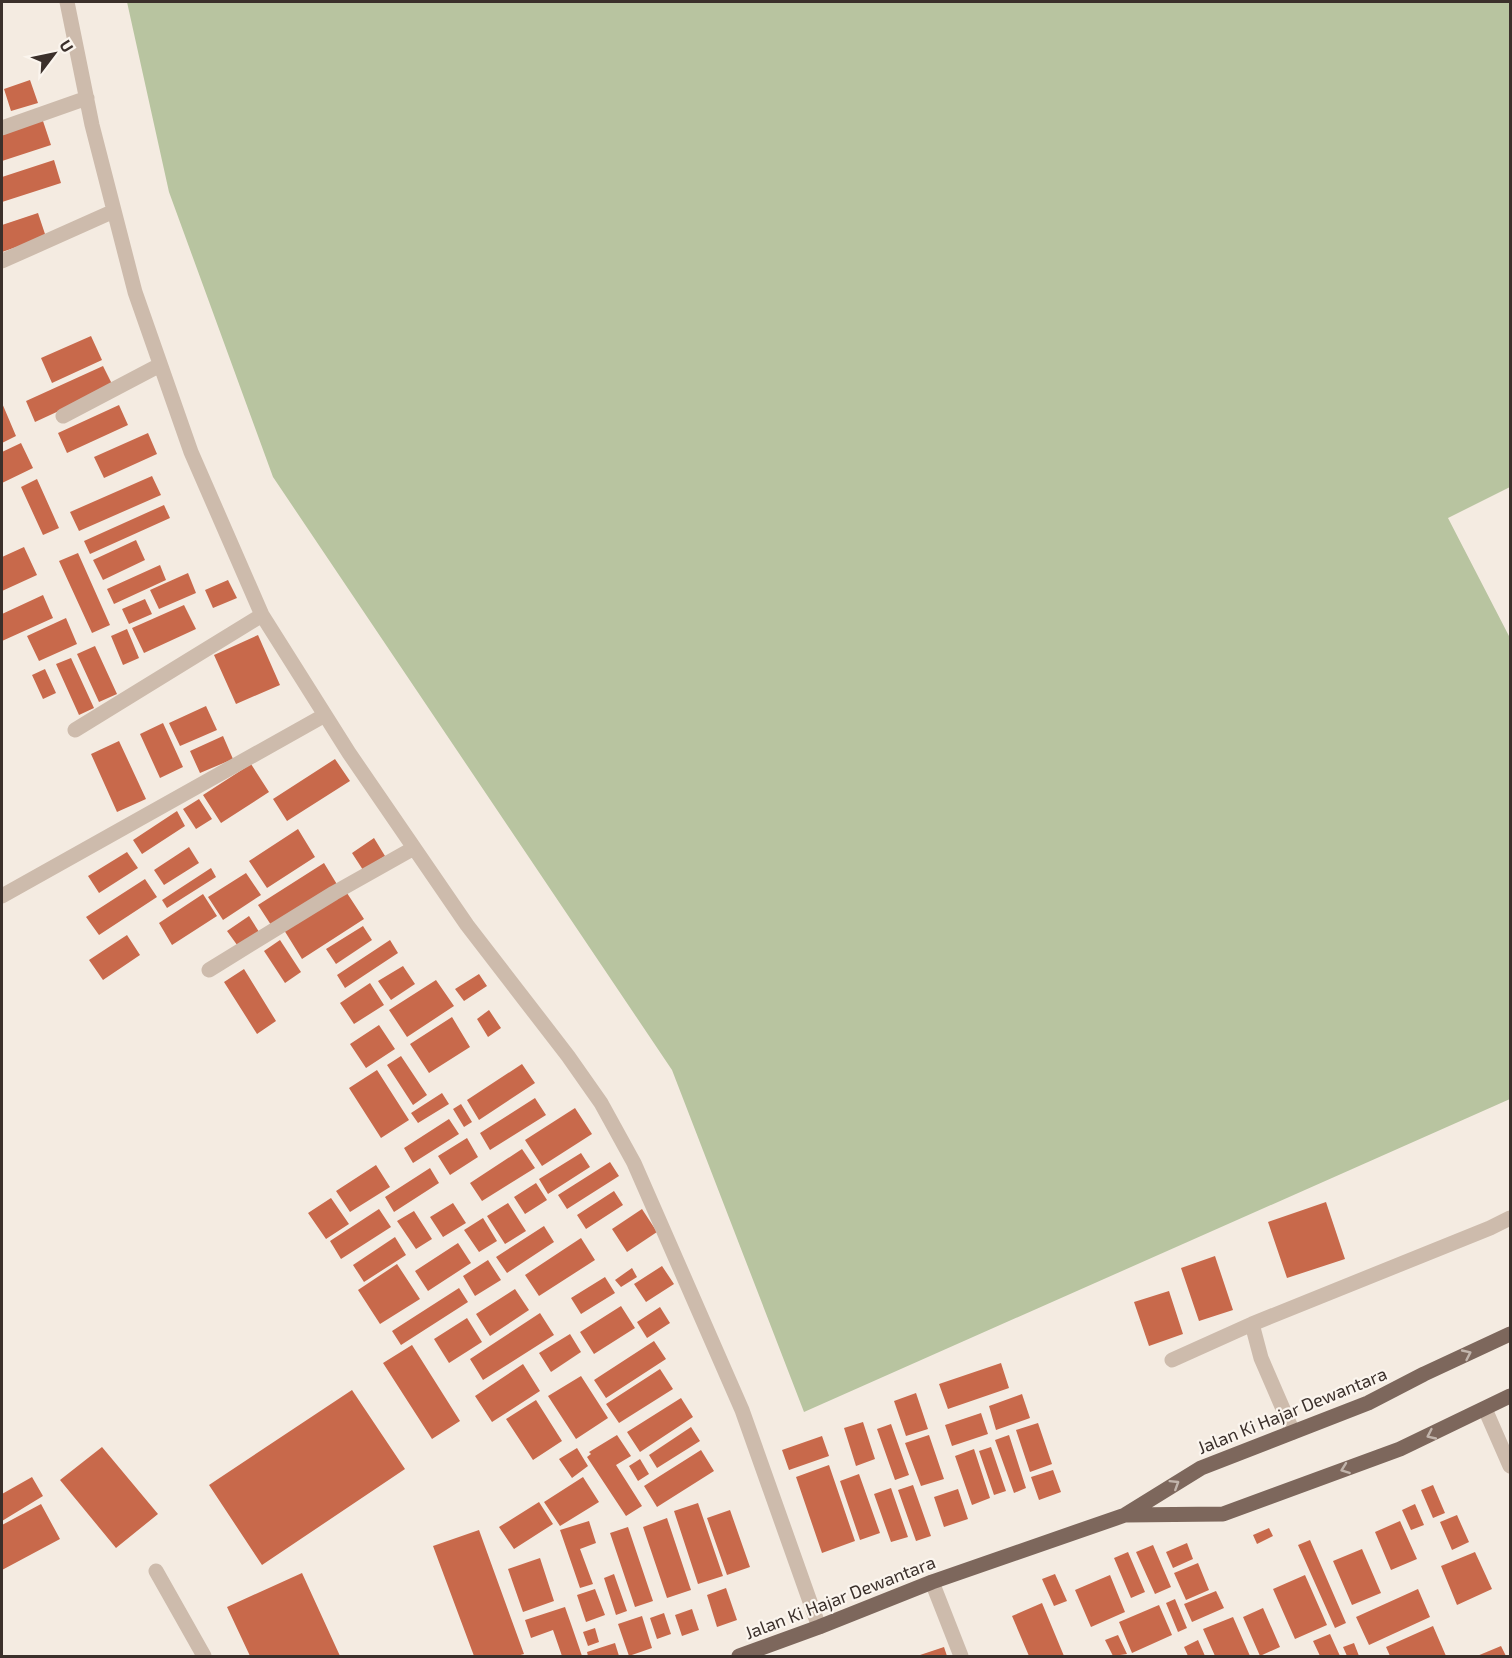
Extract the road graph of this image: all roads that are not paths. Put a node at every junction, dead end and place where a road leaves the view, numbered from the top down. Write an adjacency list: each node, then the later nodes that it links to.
1 (67, 2): 2 (street)
2 (87, 98): 3 (street); 4 (street)
3 (2, 128)
4 (114, 211): 5 (street); 6 (street)
5 (2, 261)
6 (160, 365): 7 (street); 8 (street)
7 (63, 416)
8 (262, 615): 9 (street); 10 (street)
9 (325, 715): 11 (street); 12 (street)
10 (75, 730)
11 (414, 848): 13 (street); 25 (street)
12 (2, 896)
13 (209, 970)
14 (1510, 1218): 15 (street)
15 (1252, 1324): 17 (street); 20 (street)
16 (1510, 1334): 20 (main road, Jalan Ki Hajar Dewantara, one-way to 16)
17 (1172, 1360)
18 (1510, 1396): 19 (main road, Jalan Ki Hajar Dewantara)
19 (1485, 1409): 21 (street); 22 (main road, Jalan Ki Hajar Dewantara, one-way to 22)
20 (1293, 1432): 22 (main road, Jalan Ki Hajar Dewantara, one-way to 20)
21 (1510, 1466)
22 (1125, 1515): 24 (main road, Jalan Ki Hajar Dewantara)
23 (156, 1571): 26 (street)
24 (932, 1582): 25 (main road, Jalan Ki Hajar Dewantara); 28 (street)
25 (819, 1627): 27 (main road, Jalan Ki Hajar Dewantara)
26 (204, 1656)
27 (739, 1656)
28 (961, 1656)

